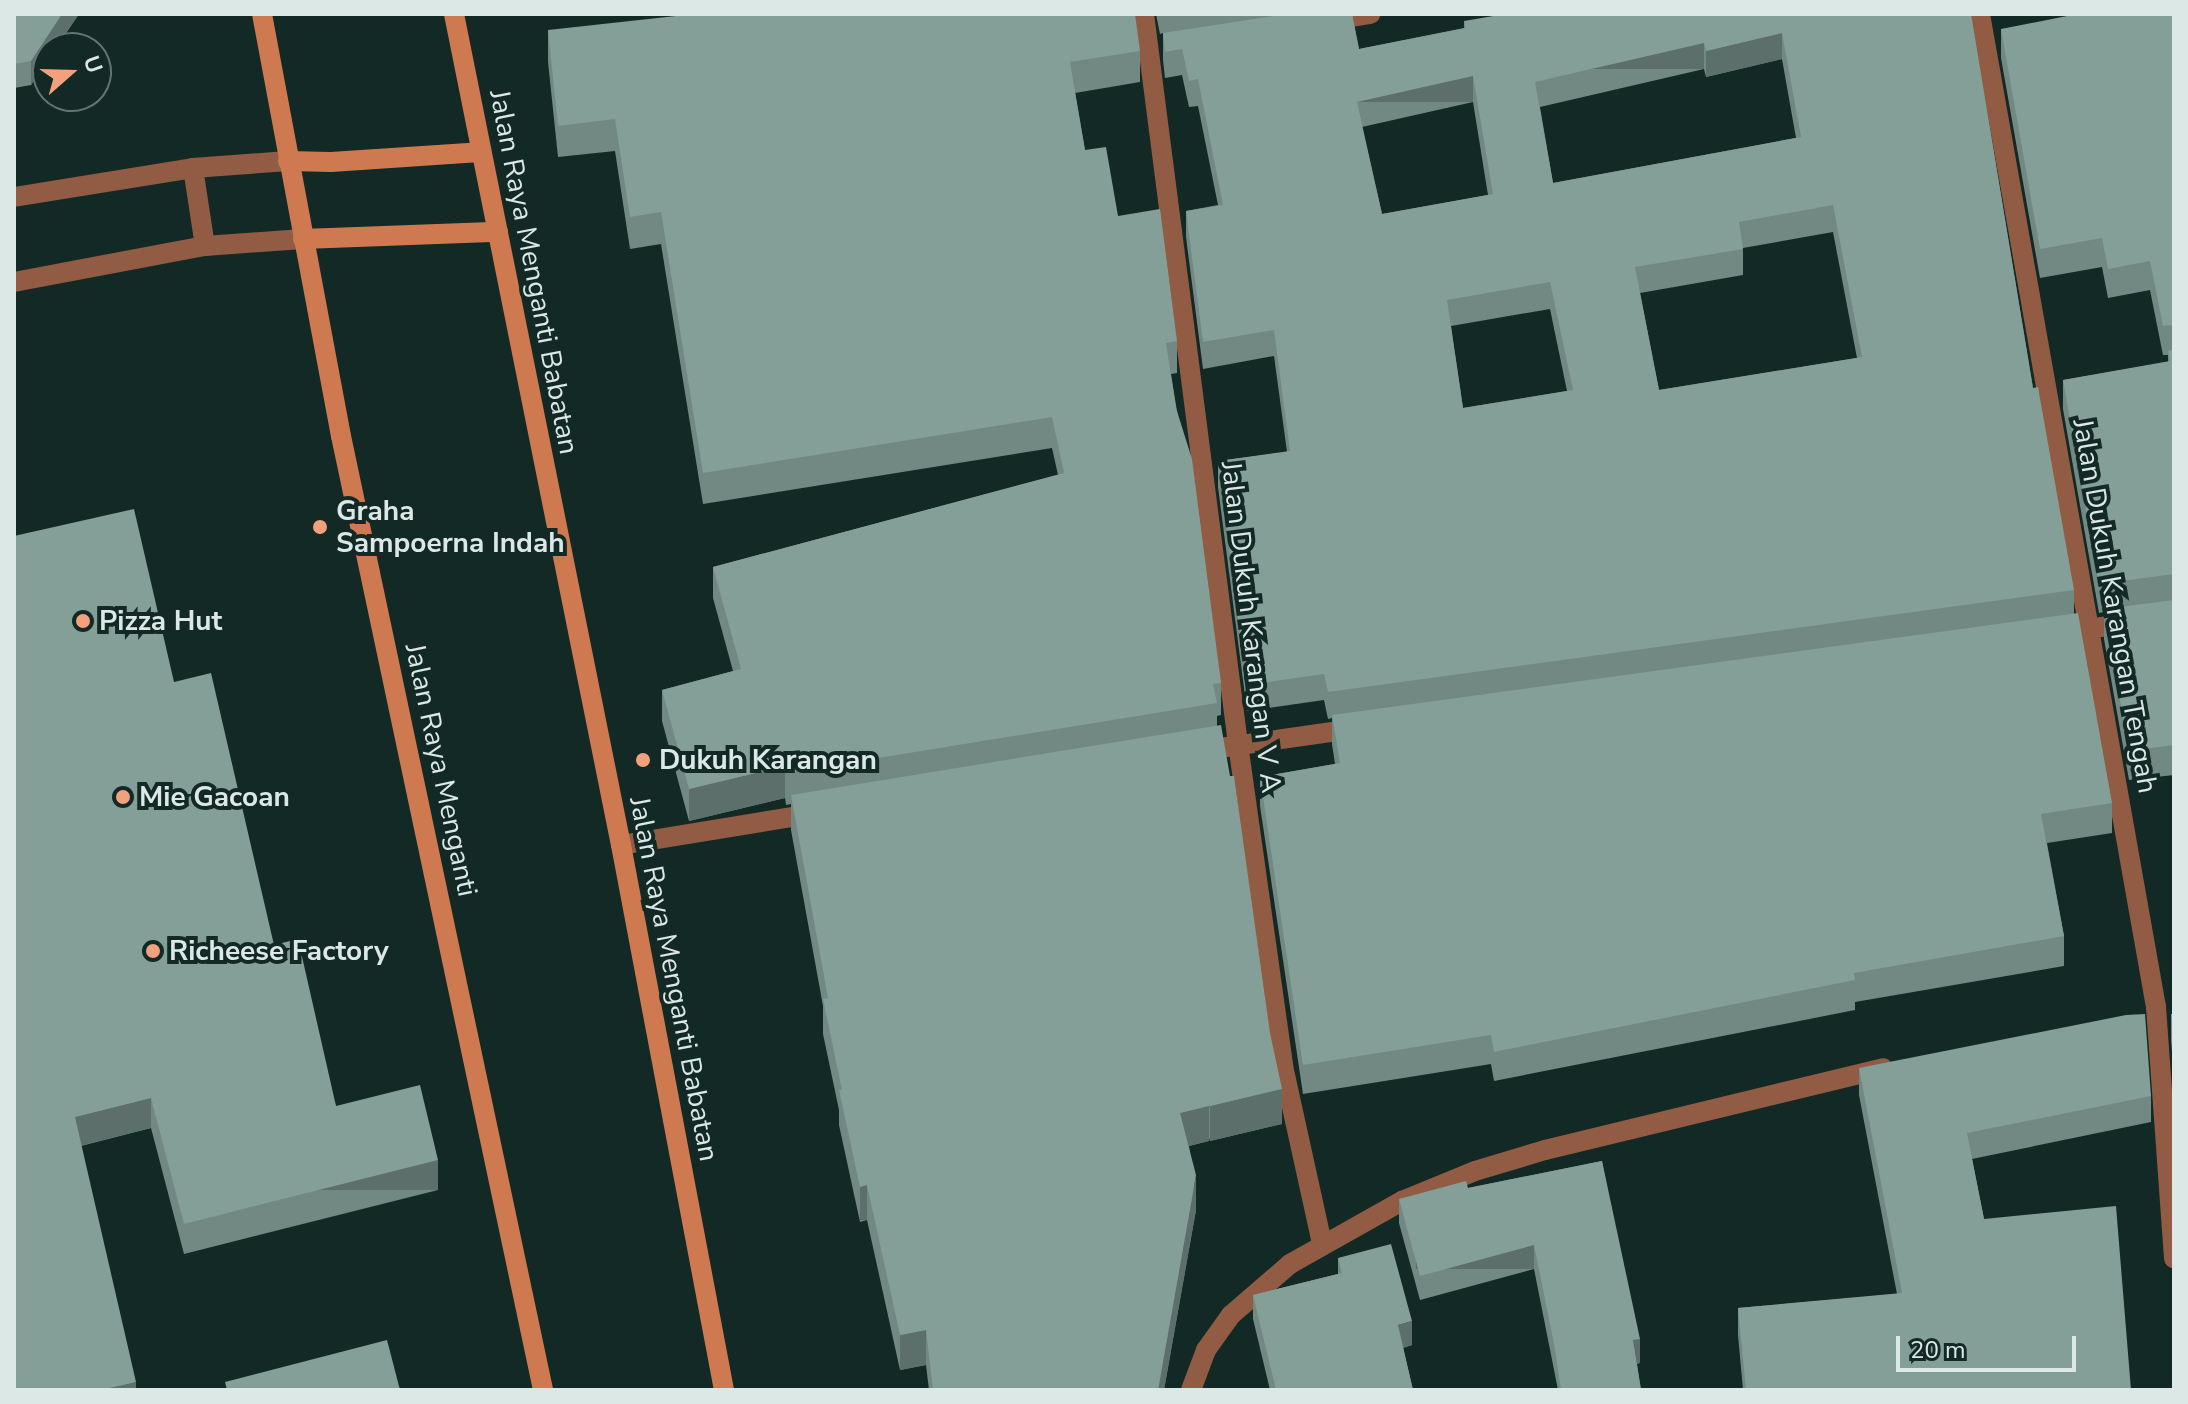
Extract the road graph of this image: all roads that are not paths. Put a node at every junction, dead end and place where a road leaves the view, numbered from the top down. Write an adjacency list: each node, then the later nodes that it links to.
1 (262, 14): 8 (main road)
2 (454, 14): 7 (main road, Jalan Raya Menganti Babatan)
3 (1144, 14): 19 (street, Jalan Dukuh Karangan V A)
4 (1370, 14): 6 (street)
5 (1980, 14): 16 (street, Jalan Dukuh Karangan Tengah)
6 (1310, 23)
7 (480, 152): 8 (main road); 11 (main road, Jalan Raya Menganti Babatan)
8 (288, 161): 9 (street); 12 (main road, Jalan Raya Menganti)
9 (193, 168): 10 (street); 13 (street)
10 (14, 197)
11 (498, 232): 12 (main road); 22 (main road, Jalan Raya Menganti Babatan)
12 (303, 239): 13 (street); 27 (main road, Jalan Raya Menganti)
13 (205, 246): 14 (street)
14 (14, 282)
15 (2174, 616): 16 (street)
16 (2091, 630): 17 (street); 23 (street, Jalan Dukuh Karangan Tengah)
17 (2027, 638)
18 (1380, 725): 19 (street)
19 (1238, 744): 20 (street); 25 (street, Jalan Dukuh Karangan V A)
20 (1174, 755)
21 (843, 808): 22 (street)
22 (621, 845): 28 (main road, Jalan Raya Menganti Babatan)
23 (2157, 1017): 26 (street, Jalan Dukuh Karangan Tengah)
24 (1907, 1064): 25 (street)
25 (1322, 1244): 29 (street)
26 (2174, 1258)
27 (543, 1390)
28 (724, 1390)
29 (1191, 1390)

